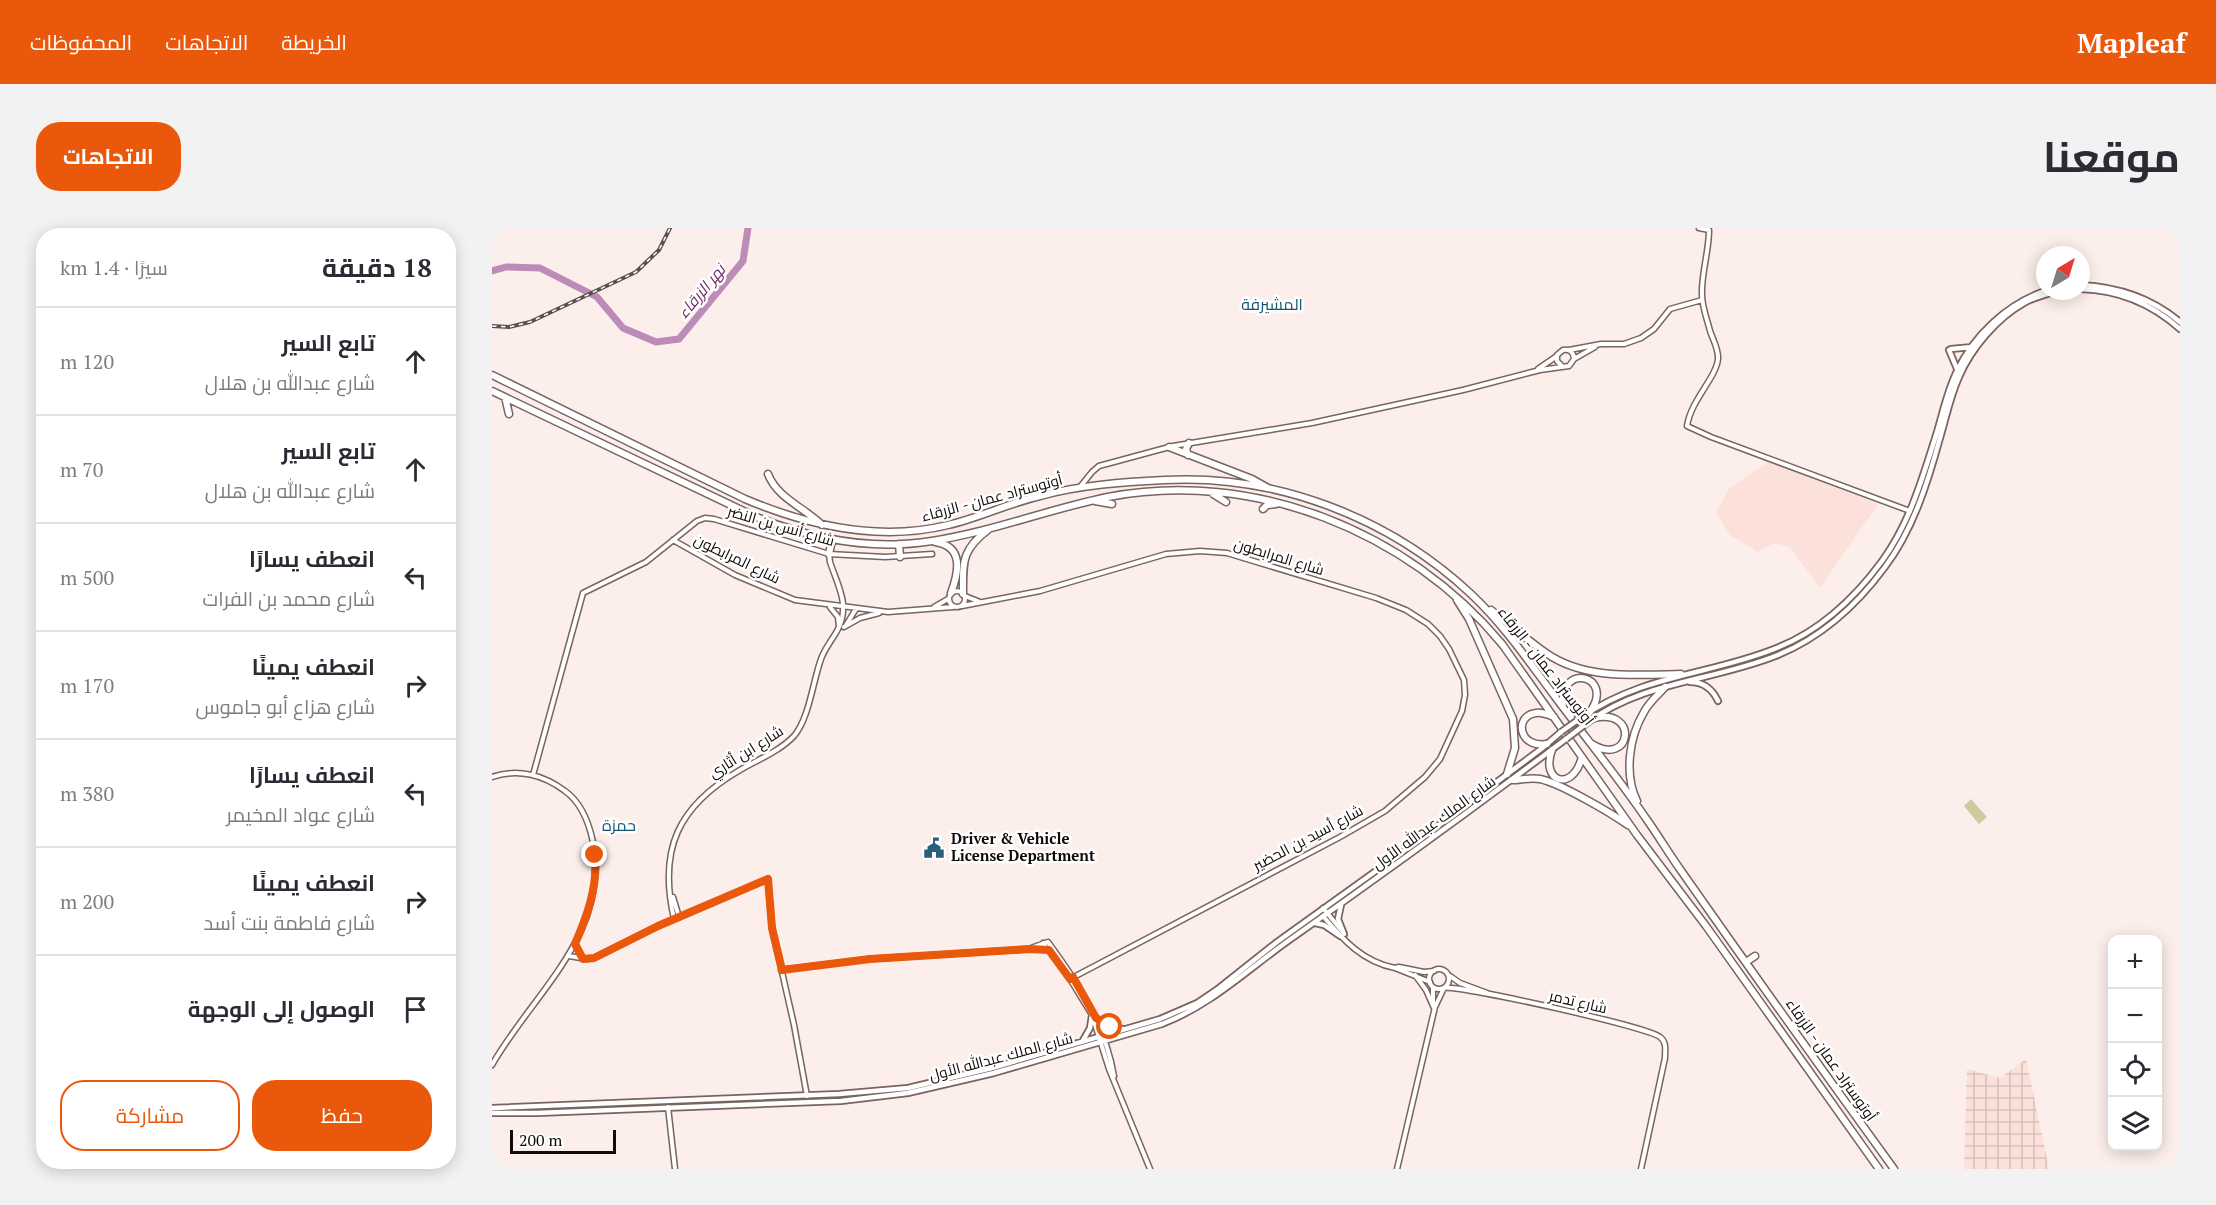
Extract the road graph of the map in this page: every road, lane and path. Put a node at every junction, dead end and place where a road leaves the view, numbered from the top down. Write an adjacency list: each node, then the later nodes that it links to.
1 (1700, 228): 5 (street)
2 (2090, 289): 6 (main road)
3 (2036, 295): 8 (main road)
4 (2036, 298): 33 (main road)
5 (1702, 300): 7 (street); 33 (street)
6 (2179, 324)
7 (1601, 344): 9 (street); 11 (street)
8 (1972, 347): 13 (main road); 13 (main road)
9 (1568, 350): 10 (street); 11 (street)
10 (1557, 356): 12 (street); 14 (street)
11 (1574, 359): 12 (street)
12 (1562, 366): 14 (street)
13 (1957, 370): 33 (main road)
14 (1533, 372): 19 (street)
15 (492, 375): 34 (highway, أوتوستراد عمان - الزرقاء)
16 (492, 391): 17 (highway, أوتوستراد عمان - الزرقاء)
17 (505, 397): 18 (highway); 39 (highway, أوتوستراد عمان - الزرقاء)
18 (508, 414)
19 (1189, 443): 20 (street); 21 (highway)
20 (1169, 447): 21 (highway); 23 (street)
21 (1188, 455): 26 (highway)
22 (768, 474): 34 (highway)
23 (1087, 478): 24 (street); 25 (street)
24 (1096, 486): 25 (highway, أوتوستراد عمان - الزرقاء); 26 (highway, أوتوستراد عمان - الزرقاء)
25 (1080, 488): 34 (highway, أوتوستراد عمان - الزرقاء)
26 (1272, 490): 50 (highway, أوتوستراد عمان - الزرقاء)
27 (1207, 492): 28 (highway, أوتوستراد عمان - الزرقاء); 29 (highway); 31 (highway, أوتوستراد عمان - الزرقاء)
28 (1091, 501): 30 (highway); 35 (highway, أوتوستراد عمان - الزرقاء)
29 (1226, 502)
30 (1112, 504)
31 (1283, 504): 32 (highway); 36 (highway, أوتوستراد عمان - الزرقاء)
32 (1263, 509)
33 (1912, 512): 45 (main road); 46 (main road)
34 (823, 525)
35 (993, 526): 40 (highway, أوتوستراد عمان - الزرقاء); 48 (highway)
36 (1351, 528): 37 (highway); 47 (highway, أوتوستراد عمان - الزرقاء)
37 (1347, 536)
38 (673, 540): 42 (street, شارع أنس بن النضر); 52 (street, شارع المرابطون); 73 (street, شارع أنس بن النضر)
39 (832, 540): 41 (highway, أوتوستراد عمان - الزرقاء); 42 (highway)
40 (932, 541): 41 (highway, أوتوستراد عمان - الزرقاء); 49 (highway)
41 (899, 544): 44 (highway)
42 (829, 554): 44 (street, شارع أنس بن النضر); 55 (street)
43 (932, 554): 44 (street, شارع أنس بن النضر)
44 (900, 557)
45 (1881, 561): 46 (main road); 61 (main road)
46 (1887, 565): 62 (main road)
47 (1449, 590): 68 (highway, أوتوستراد عمان - الزرقاء); 72 (highway)
48 (964, 595): 49 (street); 51 (street); 53 (street)
49 (950, 596): 54 (street); 56 (street, شارع المرابطون)
50 (1477, 600): 63 (highway); 66 (highway, أوتوستراد عمان - الزرقاء)
51 (981, 602): 53 (street, شارع المرابطون); 60 (street, شارع المرابطون)
52 (827, 605): 55 (street, شارع المرابطون); 59 (street)
53 (962, 606): 54 (street)
54 (953, 607): 56 (street, شارع المرابطون)
55 (845, 608): 57 (street, شارع المرابطون); 59 (street, شارع ابن أثاري)
56 (933, 608): 58 (street, شارع المرابطون)
57 (856, 609): 58 (street, شارع المرابطون); 59 (street, شارع ابن أثاري)
58 (888, 612): 59 (street)
59 (841, 627): 80 (street, شارع ابن أثاري)
60 (1449, 648): 101 (street, شارع أسيد بن الحضير)
61 (1713, 667): 62 (main road); 63 (main road)
62 (1714, 674): 63 (main road)
63 (1683, 678): 64 (main road); 65 (main road); 67 (main road)
64 (1665, 687): 67 (main road); 77 (highway)
65 (1718, 700)
66 (1563, 707): 67 (highway); 69 (highway, أوتوستراد عمان - الزرقاء)
67 (1592, 715): 69 (highway); 70 (main road, شارع الملك عبدالله الأول, bridge); 70 (main road, شارع الملك عبدالله الأول, bridge)
68 (1554, 717): 70 (highway); 71 (highway, أوتوستراد عمان - الزرقاء)
69 (1589, 742): 77 (highway, أوتوستراد عمان - الزرقاء)
70 (1549, 747): 71 (highway); 72 (main road, شارع الملك عبدالله الأول); 75 (main road, شارع الملك عبدالله الأول)
71 (1582, 757): 79 (highway, أوتوستراد عمان - الزرقاء)
72 (1507, 774): 76 (main road, شارع الملك عبدالله الأول)
73 (533, 775): 74 (street); 89 (street)
74 (492, 777)
75 (1512, 780): 78 (main road, شارع الملك عبدالله الأول); 79 (highway)
76 (1457, 812): 78 (main road); 82 (main road, شارع الملك عبدالله الأول)
77 (1644, 815): 95 (highway, أوتوستراد عمان - الزرقاء)
78 (1461, 818): 81 (main road, شارع الملك عبدالله الأول)
79 (1633, 829): 120 (highway, أوتوستراد عمان - الزرقاء)
80 (670, 888): 84 (street, شارع ابن أثاري); 85 (street, شارع ابن أثاري)
81 (1342, 903): 83 (main road, شارع الملك عبدالله الأول); 87 (main road)
82 (1321, 909): 83 (street); 104 (main road, شارع الملك عبدالله الأول)
83 (1326, 915): 86 (main road, شارع الملك عبدالله الأول); 87 (street)
84 (679, 917): 85 (street); 97 (street)
85 (674, 919): 94 (street)
86 (1313, 924): 87 (main road); 104 (main road, شارع الملك عبدالله الأول)
87 (1342, 935): 96 (street)
88 (1045, 942): 90 (street); 91 (street); 101 (street)
89 (575, 944): 92 (street); 94 (street)
90 (1030, 949): 91 (street); 97 (street)
91 (1049, 950): 101 (street)
92 (569, 956): 94 (street); 111 (street)
93 (1755, 956): 95 (highway)
94 (583, 959)
95 (1746, 962): 121 (highway, أوتوستراد عمان - الزرقاء)
96 (1395, 968): 98 (street); 99 (street)
97 (782, 970): 112 (street)
98 (1434, 971): 100 (street); 102 (street)
99 (1415, 975): 102 (street); 106 (street)
100 (1448, 975): 103 (street); 105 (street, شارع تدمر)
101 (1072, 978): 107 (street)
102 (1431, 985): 103 (street); 106 (street)
103 (1444, 988): 105 (street, شارع تدمر); 106 (street)
104 (1220, 990): 108 (main road, شارع الملك عبدالله الأول); 109 (main road, شارع الملك عبدالله الأول)
105 (1487, 993): 119 (street, شارع تدمر)
106 (1434, 1007): 118 (street)
107 (1094, 1016): 108 (main road); 109 (street); 110 (main road)
108 (1125, 1030): 109 (main road, شارع الملك عبدالله الأول)
109 (1102, 1039): 110 (main road, شارع الملك عبدالله الأول); 113 (main road, شارع الملك عبدالله الأول); 117 (street)
110 (1082, 1042): 112 (main road, شارع الملك عبدالله الأول)
111 (492, 1065)
112 (807, 1096): 114 (main road, شارع الملك عبدالله الأول)
113 (668, 1107): 115 (main road, شارع الملك عبدالله الأول); 116 (street)
114 (492, 1108)
115 (494, 1114)
116 (675, 1169)
117 (1150, 1169)
118 (1397, 1169)
119 (1641, 1169)
120 (1879, 1169)
121 (1894, 1169)

